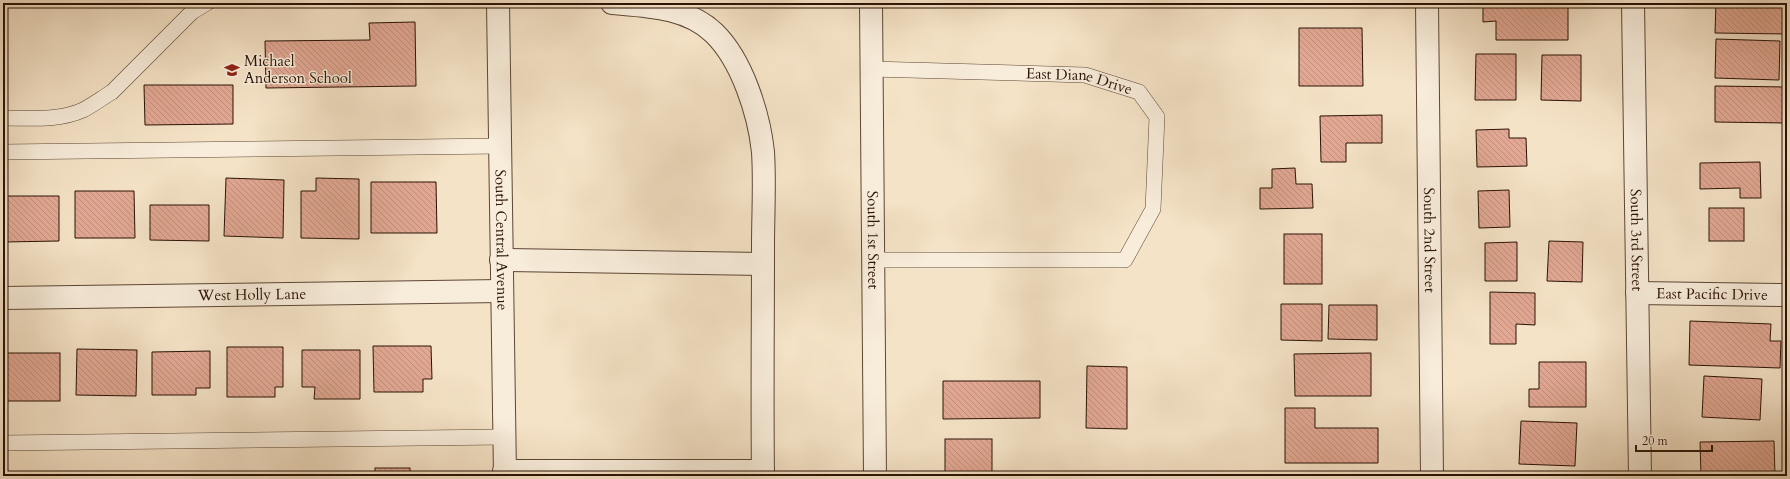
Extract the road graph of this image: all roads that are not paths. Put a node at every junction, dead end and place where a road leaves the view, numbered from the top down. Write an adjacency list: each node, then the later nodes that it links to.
1 (207, 3): 8 (lane)
2 (498, 3): 9 (street, South Central Avenue)
3 (612, 3): 13 (street)
4 (871, 3): 7 (street, South 1st Street)
5 (1427, 3): 23 (street, South 2nd Street)
6 (1633, 3): 15 (street, South 3rd Street)
7 (871, 69): 12 (street, South 1st Street); 12 (lane, East Diane Drive)
8 (3, 118)
9 (500, 146): 10 (lane); 11 (street, South Central Avenue)
10 (3, 152)
11 (501, 260): 13 (street); 14 (street, South Central Avenue)
12 (873, 260): 22 (street, South 1st Street)
13 (763, 264): 20 (street)
14 (501, 291): 17 (street, West Holly Lane); 18 (street, South Central Avenue)
15 (1637, 293): 16 (street, East Pacific Drive); 24 (street, South 3rd Street)
16 (1787, 295)
17 (3, 298)
18 (503, 437): 19 (lane); 21 (street, South Central Avenue)
19 (3, 443)
20 (763, 473): 21 (street)
21 (504, 474)
22 (875, 476)
23 (1432, 476)
24 (1640, 476)

